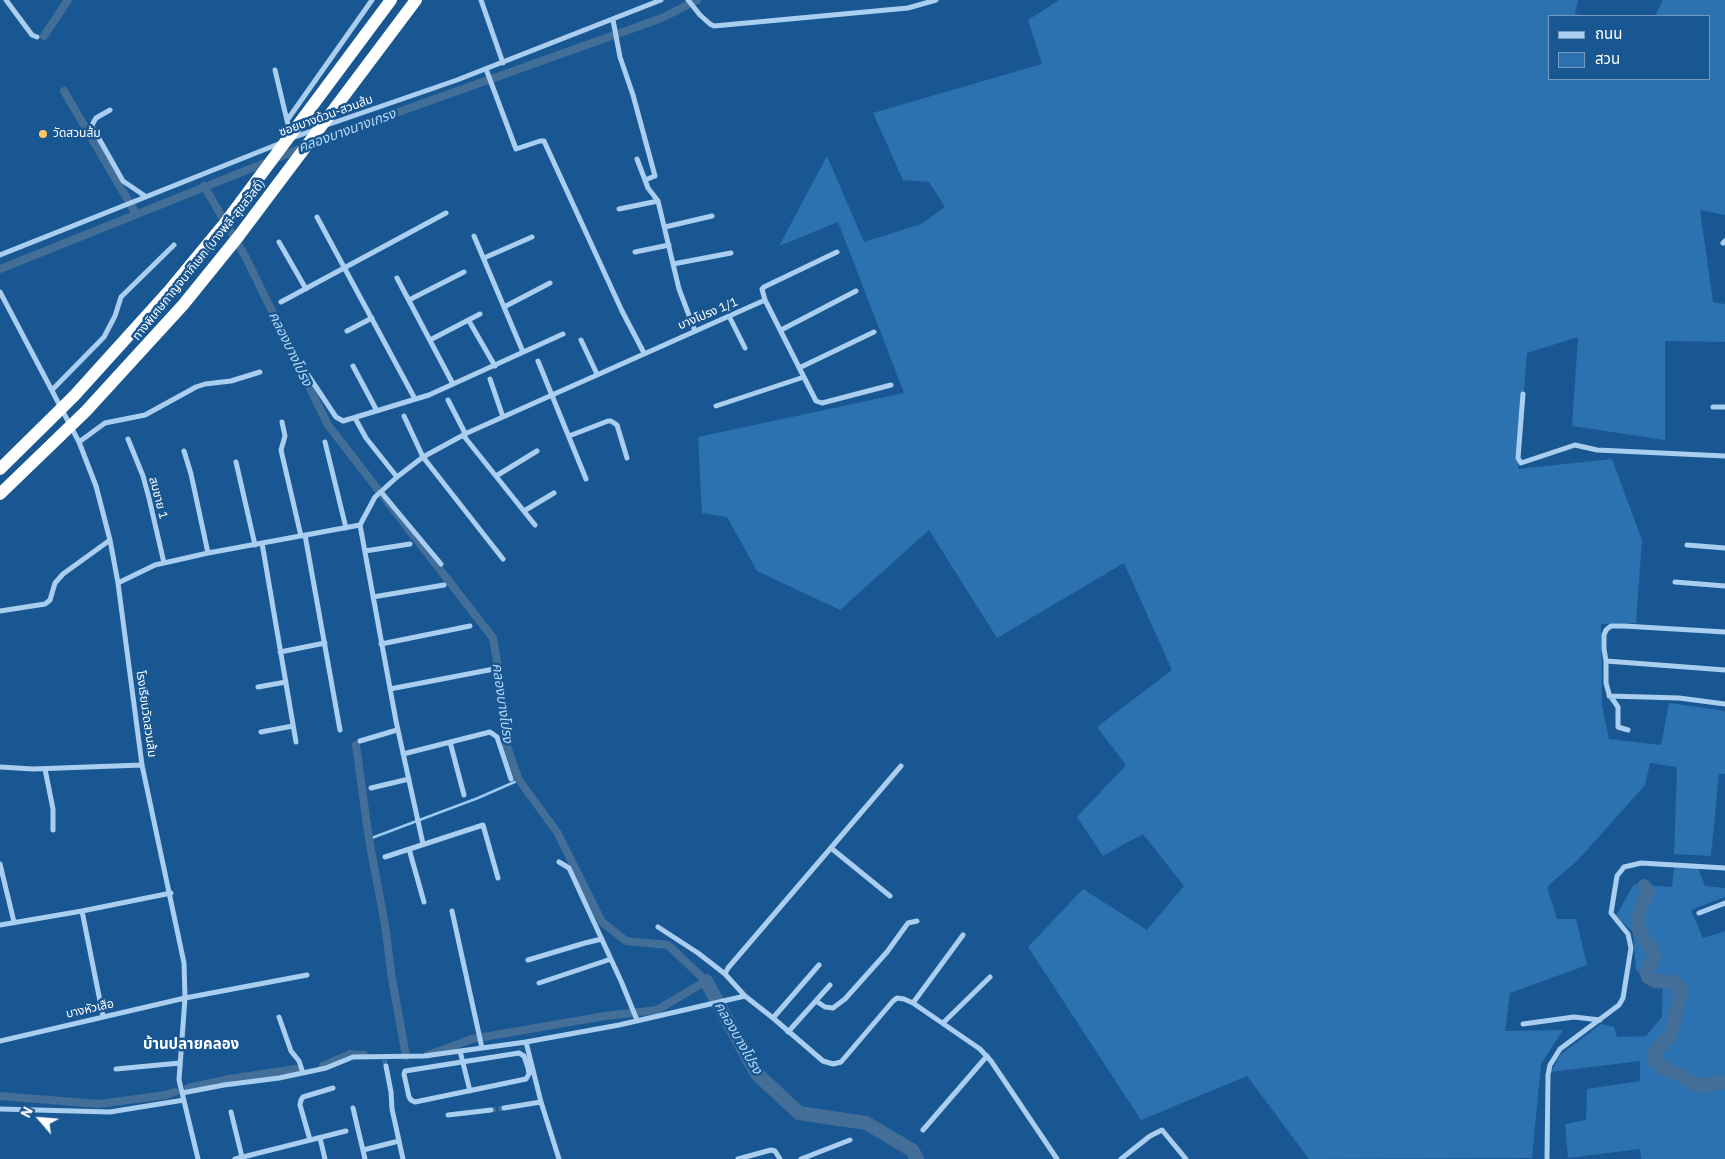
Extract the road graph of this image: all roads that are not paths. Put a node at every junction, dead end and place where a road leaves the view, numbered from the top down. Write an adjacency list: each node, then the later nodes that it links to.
1 (6, 0): 10 (street)
2 (372, 0): 15 (street)
3 (391, 0): 97 (highway, ทางพิเศษกาญจนาภิเษก (บางพลี-สุขสวัสดิ์), bridge)
4 (416, 0): 103 (highway, ทางพิเศษกาญจนาภิเษก (บางพลี-สุขสวัสดิ์), bridge)
5 (481, 0): 11 (street)
6 (661, 0): 9 (street, ซอยบางด้วน-สวนส้ม)
7 (688, 0): 8 (street)
8 (936, 0)
9 (613, 20): 11 (street, ซอยบางด้วน-สวนส้ม); 18 (street)
10 (37, 37)
11 (503, 63): 12 (street, ซอยบางด้วน-สวนส้ม)
12 (486, 69): 16 (street, ซอยบางด้วน-สวนส้ม); 61 (street)
13 (275, 70): 15 (street)
14 (110, 110): 19 (street)
15 (288, 119): 16 (street)
16 (292, 138): 19 (street, ซอยบางด้วน-สวนส้ม)
17 (638, 159): 18 (street)
18 (645, 180): 20 (street)
19 (146, 196): 34 (street, ซอยบางด้วน-สวนส้ม)
20 (658, 201): 21 (street); 25 (street)
21 (619, 209)
22 (446, 213): 37 (street)
23 (712, 216): 25 (street)
24 (317, 217): 37 (street)
25 (665, 227): 30 (street)
26 (474, 236): 35 (street)
27 (532, 238): 35 (street)
28 (279, 242): 41 (street)
29 (174, 245): 73 (street)
30 (669, 245): 31 (street); 36 (street)
31 (635, 252)
32 (837, 252): 45 (street)
33 (731, 253): 36 (street)
34 (0, 255)
35 (484, 258): 47 (street)
36 (673, 264): 54 (street)
37 (346, 268): 41 (street); 50 (street)
38 (464, 272): 44 (street)
39 (397, 278): 44 (street)
40 (550, 283): 47 (street)
41 (306, 289): 46 (street)
42 (0, 292): 73 (street, โรงเรียนวัดสวนส้ม)
43 (856, 292): 52 (street)
44 (409, 300): 57 (street)
45 (764, 300): 49 (street, บางโปรง 1/1); 52 (street)
46 (281, 302)
47 (504, 307): 60 (street)
48 (480, 314): 51 (street)
49 (729, 316): 54 (street, บางโปรง 1/1); 59 (street)
50 (372, 318): 53 (street); 76 (street)
51 (469, 320): 57 (street); 65 (street)
52 (781, 330): 66 (street)
53 (347, 331)
54 (695, 331): 61 (street, บางโปรง 1/1)
55 (874, 332): 66 (street)
56 (562, 334): 60 (street)
57 (430, 340): 71 (street)
58 (581, 340): 68 (street)
59 (745, 348)
60 (523, 352): 65 (street)
61 (644, 353): 68 (street, บางโปรง 1/1)
62 (538, 361): 74 (street)
63 (300, 363): 84 (street)
64 (353, 366): 81 (street)
65 (495, 366): 71 (street)
66 (799, 368): 69 (street)
67 (260, 372): 89 (street)
68 (597, 374): 74 (street, บางโปรง 1/1)
69 (804, 377): 72 (street); 78 (street)
70 (490, 379): 83 (street)
71 (453, 384): 76 (street)
72 (891, 385)
73 (52, 390): 89 (street, โรงเรียนวัดสวนส้ม)
74 (552, 394): 83 (street, บางโปรง 1/1); 87 (street)
75 (1523, 394): 93 (street)
76 (415, 399): 81 (street)
77 (448, 400): 86 (street)
78 (716, 406)
79 (1713, 407): 80 (street)
80 (1725, 407)
81 (377, 411): 84 (street)
82 (404, 416): 94 (street)
83 (503, 416): 86 (street, บางโปรง 1/1)
84 (355, 418): 99 (street)
85 (282, 422): 108 (street)
86 (464, 434): 94 (street, บางโปรง 1/1); 98 (street)
87 (569, 436): 95 (street); 100 (street)
88 (128, 439): 118 (street, สมชาย 1)
89 (79, 442): 109 (street, โรงเรียนวัดสวนส้ม)
90 (325, 442): 107 (street)
91 (184, 451): 116 (street)
92 (538, 451): 98 (street)
93 (1725, 456)
94 (423, 457): 99 (street, บางโปรง 1/1); 117 (street)
95 (627, 458)
96 (236, 462): 111 (street)
97 (0, 469)
98 (496, 476): 104 (street)
99 (397, 477): 101 (street, บางโปรง 1/1)
100 (586, 480)
101 (380, 493): 105 (street, บางโปรง 1/1); 119 (street)
102 (554, 493): 104 (street)
103 (0, 494)
104 (524, 511): 106 (street)
105 (360, 525): 107 (street); 115 (street)
106 (535, 525)
107 (346, 528): 108 (street)
108 (303, 536): 110 (street); 128 (street)
109 (110, 540): 121 (street, โรงเรียนวัดสวนส้ม); 125 (street)
110 (262, 543): 111 (street); 130 (street)
111 (254, 544): 116 (street)
112 (410, 544): 115 (street)
113 (1687, 545): 114 (street)
114 (1725, 548)
115 (365, 551): 124 (street)
116 (208, 553): 118 (street)
117 (503, 559)
118 (164, 564): 121 (street)
119 (441, 564)
120 (1674, 582): 123 (street)
121 (118, 583): 148 (street, โรงเรียนวัดสวนส้ม)
122 (444, 585): 124 (street)
123 (1725, 586)
124 (373, 597): 129 (street)
125 (0, 611)
126 (470, 626): 129 (street)
127 (1725, 632): 131 (street)
128 (324, 643): 130 (street); 140 (street)
129 (381, 644): 136 (street)
130 (280, 652): 134 (street)
131 (1606, 661): 133 (street); 137 (street)
132 (494, 669): 136 (street)
133 (1725, 670)
134 (286, 682): 135 (street); 139 (street)
135 (258, 687)
136 (390, 689): 141 (street)
137 (1609, 696): 138 (street); 142 (street)
138 (1725, 704)
139 (293, 726): 143 (street); 145 (street)
140 (340, 730)
141 (398, 730): 144 (street); 147 (street)
142 (1628, 730)
143 (261, 732)
144 (360, 741)
145 (296, 742)
146 (450, 742): 147 (street); 153 (street); 155 (street)
147 (404, 754): 152 (street)
148 (142, 765): 151 (street); 165 (street, โรงเรียนวัดสวนส้ม)
149 (901, 766): 158 (street)
150 (0, 767): 151 (street)
151 (45, 769): 156 (street)
152 (409, 779): 154 (street); 157 (street)
153 (511, 780)
154 (371, 788)
155 (464, 795)
156 (53, 830)
157 (423, 844): 159 (street); 164 (street)
158 (831, 848): 166 (street); 181 (street)
159 (409, 849): 160 (street); 167 (street)
160 (385, 857)
161 (559, 862): 177 (street)
162 (0, 864): 173 (street)
163 (1725, 868): 194 (street)
164 (498, 878)
165 (171, 893): 169 (street); 187 (street, โรงเรียนวัดสวนส้ม)
166 (890, 896)
167 (424, 902)
168 (1725, 903): 171 (street)
169 (82, 911): 173 (street); 190 (street)
170 (452, 911): 200 (street)
171 (1699, 913)
172 (917, 921): 188 (street)
173 (14, 922): 174 (street)
174 (0, 925)
175 (658, 927): 181 (street)
176 (963, 935): 189 (street)
177 (602, 939): 178 (street); 179 (street)
178 (611, 959): 184 (street); 192 (street)
179 (528, 960)
180 (819, 966): 193 (street)
181 (725, 974): 186 (street)
182 (307, 975): 187 (street, บางหัวเสือ)
183 (990, 977): 195 (street)
184 (539, 983)
185 (830, 985): 188 (street)
186 (744, 996): 192 (street); 193 (street)
187 (185, 998): 190 (street, บางหัวเสือ); 205 (street, โรงเรียนวัดสวนส้ม)
188 (816, 1001): 197 (street)
189 (913, 1003): 195 (street); 197 (street)
190 (104, 1016): 198 (street, บางหัวเสือ)
191 (279, 1017): 207 (street)
192 (636, 1018): 199 (street)
193 (773, 1018): 197 (street)
194 (1600, 1020): 196 (street); 241 (street)
195 (943, 1023): 202 (street)
196 (1523, 1024)
197 (788, 1032)
198 (0, 1041)
199 (526, 1042): 200 (street); 212 (street)
200 (482, 1048): 201 (street)
201 (460, 1051): 203 (street); 204 (street)
202 (987, 1056): 219 (street); 238 (street)
203 (384, 1061): 207 (street); 224 (street)
204 (464, 1062): 209 (street); 209 (street); 209 (street)
205 (180, 1063): 206 (street); 210 (street, โรงเรียนวัดสวนส้ม)
206 (116, 1069)
207 (303, 1073): 210 (street)
208 (333, 1088): 222 (street)
209 (470, 1091)
210 (182, 1093): 211 (street, โรงเรียนวัดสวนส้ม)
211 (184, 1100): 215 (street); 228 (street, โรงเรียนวัดสวนส้ม)
212 (541, 1102): 214 (street); 234 (street)
213 (352, 1108): 225 (street)
214 (504, 1108)
215 (0, 1109)
216 (491, 1110): 218 (street)
217 (231, 1112): 227 (street)
218 (448, 1115)
219 (924, 1130)
220 (346, 1131): 221 (street)
221 (320, 1138): 222 (street); 231 (street)
222 (310, 1140): 226 (street)
223 (850, 1140): 237 (street)
224 (399, 1141): 225 (street); 233 (street)
225 (363, 1150): 232 (street)
226 (268, 1152): 227 (street); 230 (street)
227 (242, 1157): 229 (street)
228 (198, 1159)
229 (235, 1159)
230 (270, 1159)
231 (325, 1159)
232 (365, 1159)
233 (403, 1159)
234 (559, 1159)
235 (738, 1159): 236 (street)
236 (780, 1159)
237 (801, 1159)
238 (1057, 1159)
239 (1121, 1159): 240 (street)
240 (1186, 1159)
241 (1548, 1159)

